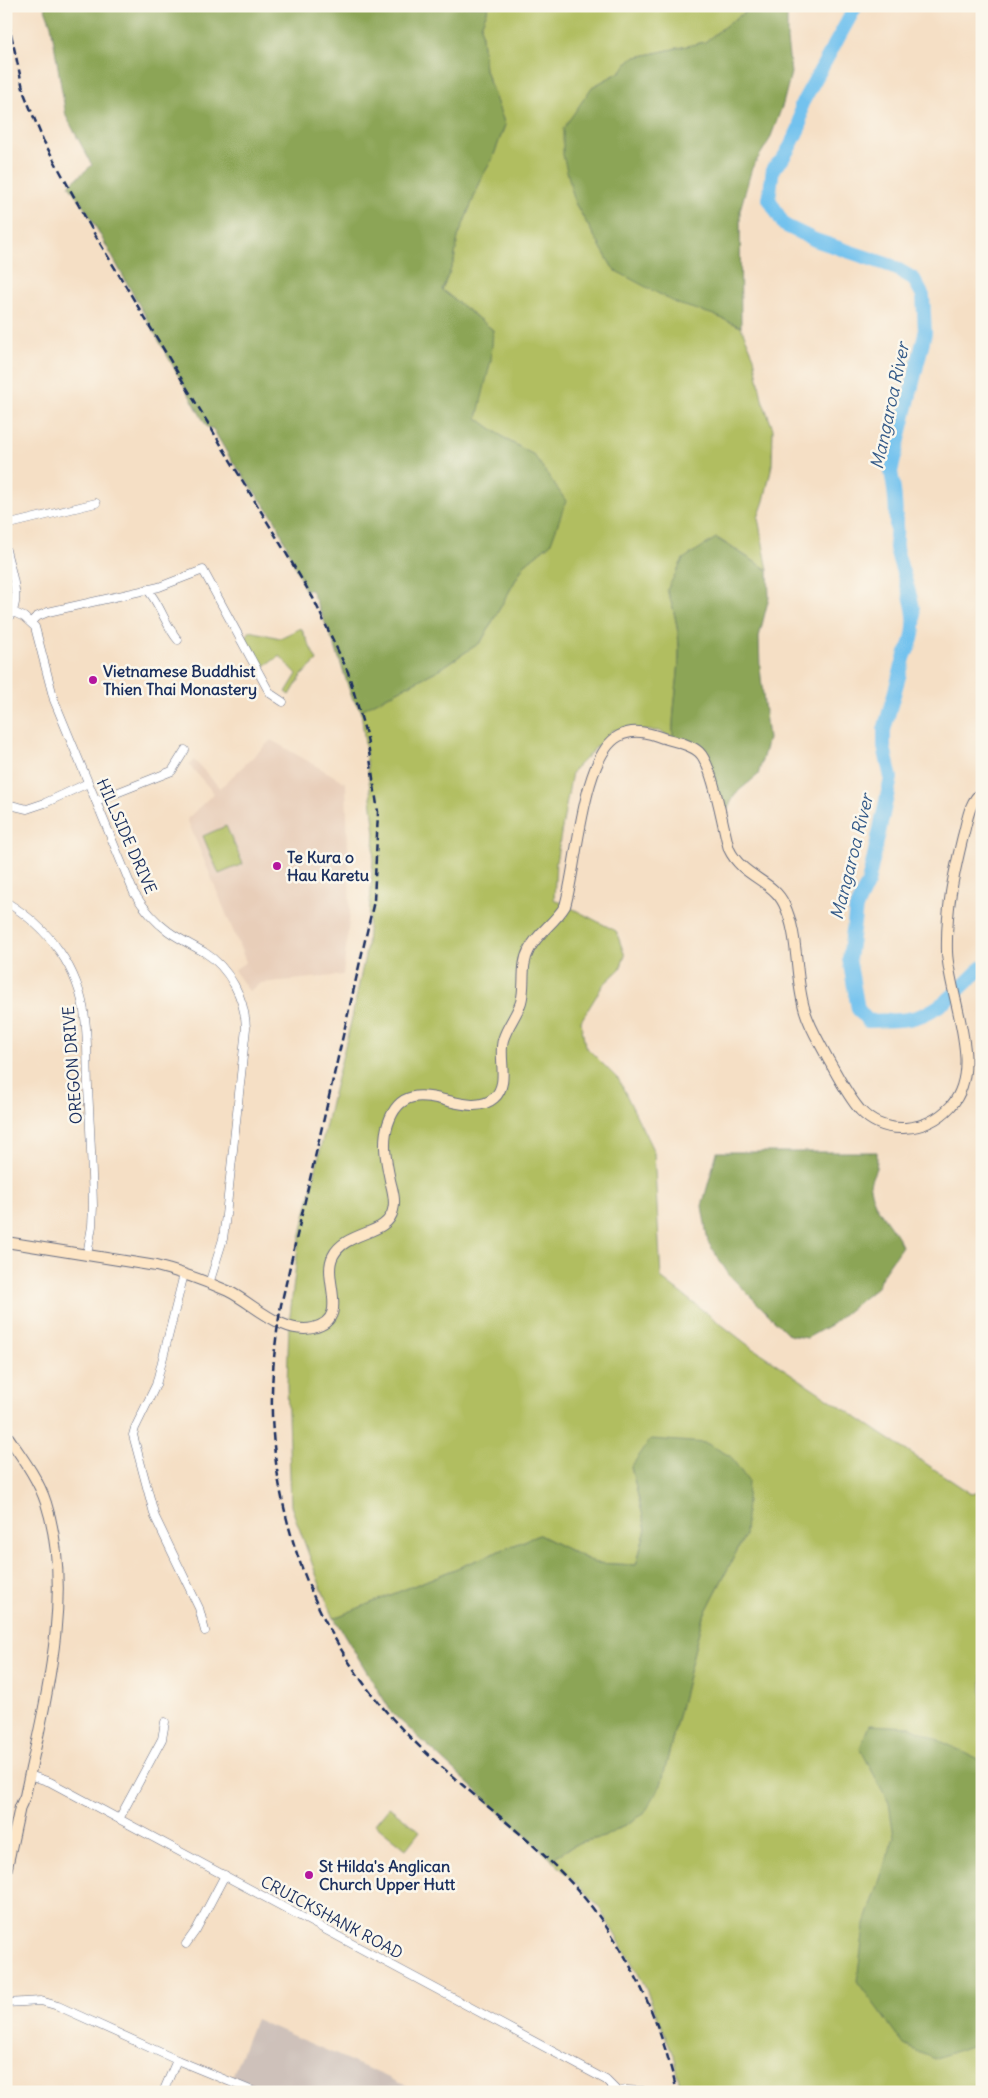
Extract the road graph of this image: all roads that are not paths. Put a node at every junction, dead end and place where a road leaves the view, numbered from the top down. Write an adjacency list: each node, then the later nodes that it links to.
1 (96, 504): 2 (street)
2 (6, 525)
3 (6, 550): 5 (street)
4 (147, 590): 7 (street); 8 (street); 9 (street)
5 (13, 612): 6 (street); 7 (street)
6 (6, 620)
7 (31, 622): 11 (street, HILLSIDE DRIVE)
8 (178, 640)
9 (283, 702)
10 (185, 750): 13 (street)
11 (88, 783): 13 (street, HILLSIDE DRIVE); 14 (street)
12 (982, 792): 19 (street)
13 (96, 801): 19 (street, HILLSIDE DRIVE)
14 (6, 804)
15 (6, 902): 17 (street, OREGON DRIVE)
16 (6, 1242): 17 (street)
17 (86, 1254): 18 (street)
18 (184, 1274): 19 (street); 21 (street)
19 (209, 1284)
20 (6, 1434): 23 (street)
21 (205, 1631)
22 (165, 1722): 24 (street)
23 (29, 1775): 24 (street, CRUICKSHANK ROAD); 25 (street)
24 (119, 1818): 26 (street, CRUICKSHANK ROAD)
25 (6, 1872)
26 (225, 1874): 27 (street); 33 (street, CRUICKSHANK ROAD)
27 (186, 1944)
28 (6, 2003): 29 (street)
29 (177, 2060): 31 (street); 32 (street)
30 (643, 2091): 33 (street, CRUICKSHANK ROAD)
31 (163, 2092)
32 (255, 2092)
33 (618, 2092)

